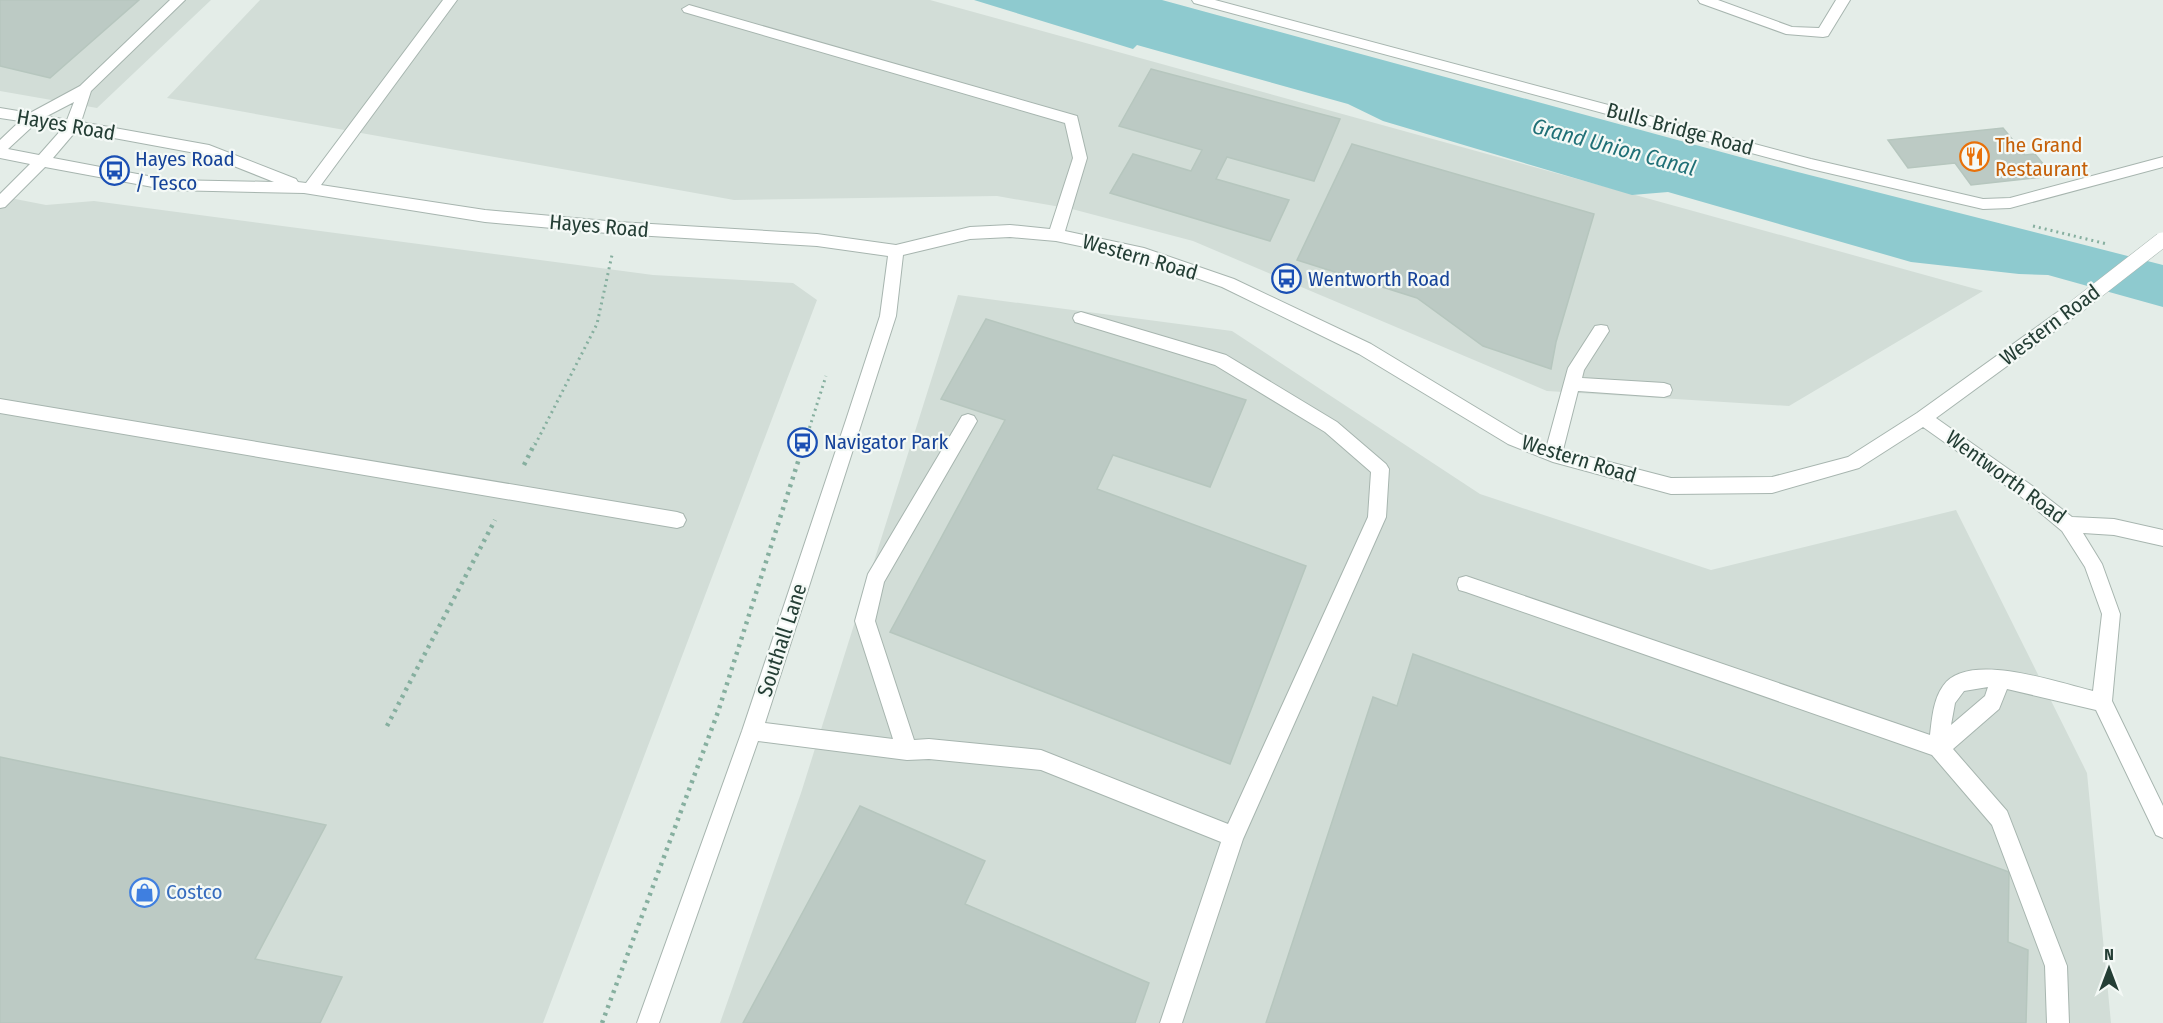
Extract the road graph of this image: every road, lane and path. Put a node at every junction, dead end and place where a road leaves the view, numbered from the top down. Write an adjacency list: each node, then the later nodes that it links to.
1 (178, 0): 7 (street)
2 (450, 0): 15 (street)
3 (1199, 0): 14 (street, Bulls Bridge Road)
4 (1705, 0): 5 (street)
5 (1843, 0)
6 (688, 9): 17 (street)
7 (85, 89): 9 (street); 10 (street)
8 (0, 113): 9 (street, Hayes Road)
9 (33, 118): 10 (street, Hayes Road); 11 (street)
10 (73, 125): 13 (street); 15 (street, Hayes Road)
11 (0, 147)
12 (0, 153): 13 (street, Hayes Road)
13 (43, 160): 15 (street, Hayes Road); 16 (street)
14 (2163, 162)
15 (307, 189): 19 (street, Hayes Road)
16 (0, 203)
17 (1056, 234): 19 (street, Western Road); 28 (street, Western Road)
18 (2163, 240): 26 (street, Western Road, bridge)
19 (896, 251): 35 (street, Southall Lane)
20 (1081, 318): 39 (street)
21 (1601, 331): 23 (street)
22 (826, 376): 40 (path)
23 (1571, 384): 24 (street); 28 (street)
24 (1664, 390)
25 (0, 406): 29 (street)
26 (1923, 418): 28 (street, Western Road); 30 (street, Wentworth Road)
27 (968, 421): 37 (street)
28 (1553, 455)
29 (677, 520)
30 (2068, 525): 31 (street, Wentworth Road); 34 (street)
31 (2163, 538)
32 (1466, 584): 36 (street)
33 (2001, 679): 34 (street); 36 (street); 36 (street)
34 (2102, 702): 38 (street)
35 (752, 731): 37 (street); 41 (street, Southall Lane)
36 (1939, 748): 43 (street)
37 (907, 750): 39 (street)
38 (2163, 828)
39 (1233, 837): 42 (street)
40 (602, 1023)
41 (648, 1023)
42 (1171, 1023)
43 (2058, 1023)

